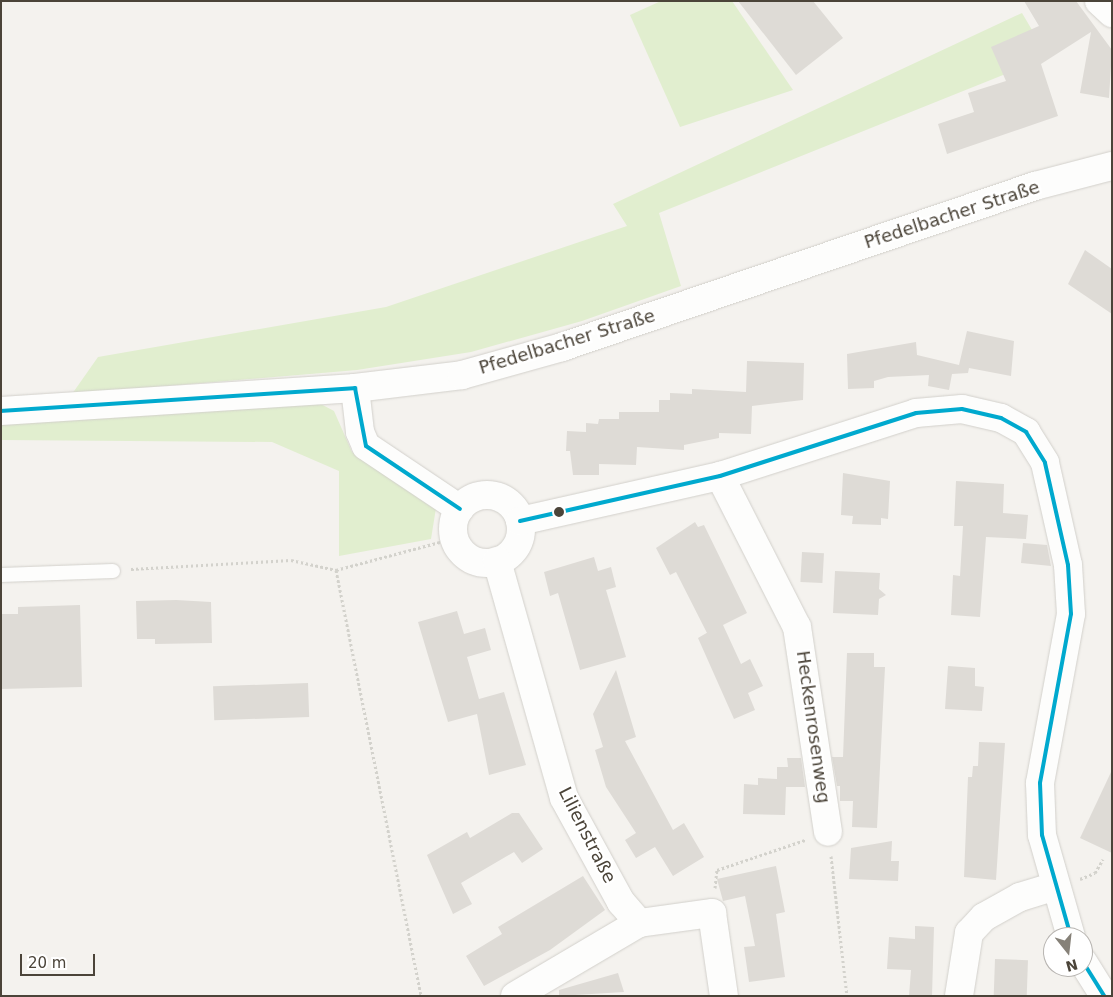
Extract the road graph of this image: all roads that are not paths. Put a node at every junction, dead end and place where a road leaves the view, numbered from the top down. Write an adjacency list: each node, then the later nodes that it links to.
1 (1099, 1): 2 (street)
2 (1112, 13)
3 (1112, 166): 4 (street, Pfedelbacher Straße)
4 (355, 388): 5 (street, Pfedelbacher Straße); 7 (street)
5 (1, 411)
6 (720, 476): 8 (street); 12 (street, Heckenrosenweg); 13 (street)
7 (460, 509): 8 (street); 9 (street)
8 (520, 521): 9 (street)
9 (497, 561): 14 (street, Lilienstraße)
10 (113, 570): 11 (lane)
11 (1, 575)
12 (828, 832)
13 (1056, 886): 15 (street); 18 (street)
14 (639, 923): 16 (street); 17 (street)
15 (1068, 927)
16 (515, 996)
17 (724, 996)
18 (959, 996)

